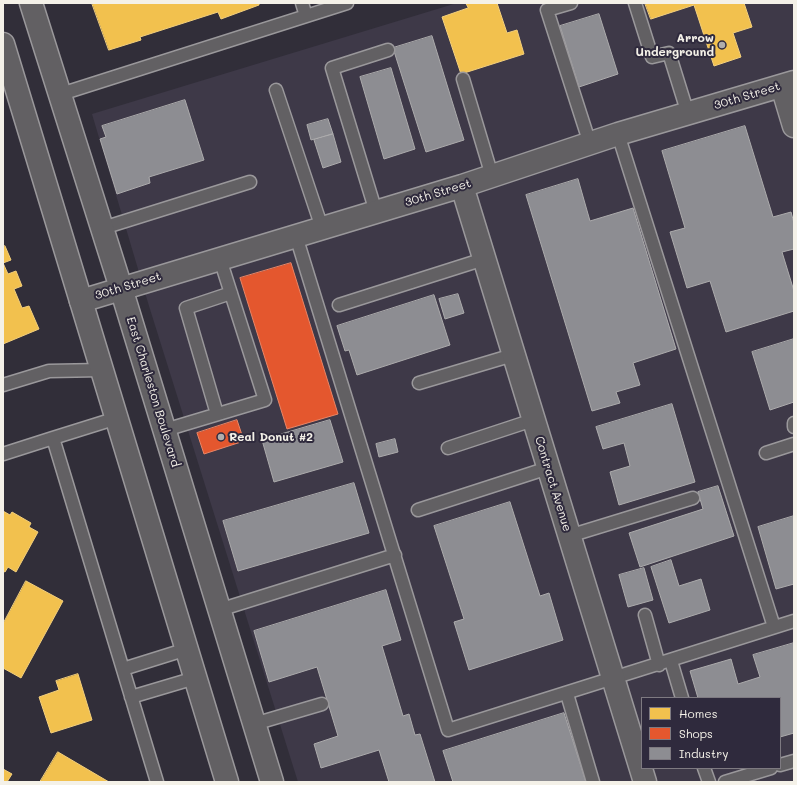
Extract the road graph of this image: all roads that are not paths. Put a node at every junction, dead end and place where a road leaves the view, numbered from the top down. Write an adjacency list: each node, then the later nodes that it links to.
1 (32, 3): 12 (main road, East Charleston Boulevard)
2 (302, 3): 6 (lane)
3 (347, 3): 6 (lane)
4 (571, 3): 16 (lane)
5 (635, 3): 13 (lane)
6 (306, 16): 12 (lane)
7 (3, 44): 28 (main road)
8 (388, 50): 20 (lane)
9 (463, 79): 17 (lane)
10 (788, 84): 13 (main road, 30th Street); 14 (main road)
11 (276, 90): 22 (lane)
12 (61, 94): 21 (main road, East Charleston Boulevard)
13 (688, 114): 15 (main road, 30th Street)
14 (794, 126)
15 (618, 134): 16 (main road, 30th Street); 53 (lane)
16 (590, 144): 17 (main road, 30th Street)
17 (492, 176): 19 (main road, 30th Street)
18 (250, 182): 21 (lane)
19 (462, 186): 20 (main road, 30th Street); 24 (main road, Contract Avenue)
20 (376, 212): 22 (main road, 30th Street)
21 (103, 228): 26 (main road, East Charleston Boulevard)
22 (322, 228): 23 (main road, 30th Street)
23 (296, 236): 25 (main road, 30th Street); 49 (lane)
24 (484, 258): 29 (lane); 30 (main road, Contract Avenue)
25 (220, 259): 26 (main road, 30th Street); 27 (lane)
26 (121, 288): 28 (main road, 30th Street); 39 (main road, East Charleston Boulevard)
27 (231, 293): 34 (lane); 34 (lane)
28 (81, 301): 31 (main road)
29 (339, 305)
30 (514, 355): 32 (lane); 36 (main road, Contract Avenue)
31 (102, 370): 33 (lane); 35 (main road)
32 (419, 383)
33 (3, 385)
34 (217, 414): 39 (lane)
35 (117, 418): 40 (lane); 54 (main road)
36 (533, 420): 42 (lane); 45 (main road, Contract Avenue)
37 (794, 423): 38 (lane)
38 (794, 428)
39 (165, 430): 50 (main road, East Charleston Boulevard)
40 (53, 438): 44 (lane); 56 (lane)
41 (794, 444): 43 (lane)
42 (448, 448)
43 (766, 453)
44 (3, 454)
45 (548, 468): 47 (lane); 48 (main road, Contract Avenue)
46 (693, 498): 48 (lane)
47 (418, 510)
48 (569, 536): 58 (main road, Contract Avenue)
49 (394, 555): 50 (lane); 59 (lane)
50 (219, 610): 63 (main road, East Charleston Boulevard)
51 (644, 615): 55 (lane)
52 (794, 621): 53 (lane)
53 (774, 627): 55 (lane)
54 (187, 649): 56 (lane); 57 (main road)
55 (665, 663): 58 (lane); 61 (lane)
56 (123, 670): 60 (lane)
57 (195, 678): 60 (lane); 71 (main road)
58 (614, 680): 59 (lane); 66 (main road, Contract Avenue)
59 (567, 694): 73 (lane)
60 (132, 697): 70 (lane)
61 (682, 697)
62 (322, 704): 63 (lane)
63 (254, 724): 72 (main road, East Charleston Boulevard)
64 (794, 762): 65 (lane)
65 (781, 765)
66 (641, 769)
67 (641, 769): 74 (main road, Contract Avenue)
68 (704, 769): 75 (lane)
69 (768, 769): 76 (lane)
70 (157, 782)
71 (227, 782)
72 (272, 782)
73 (593, 782)
74 (645, 782)
75 (708, 782)
76 (725, 782)

